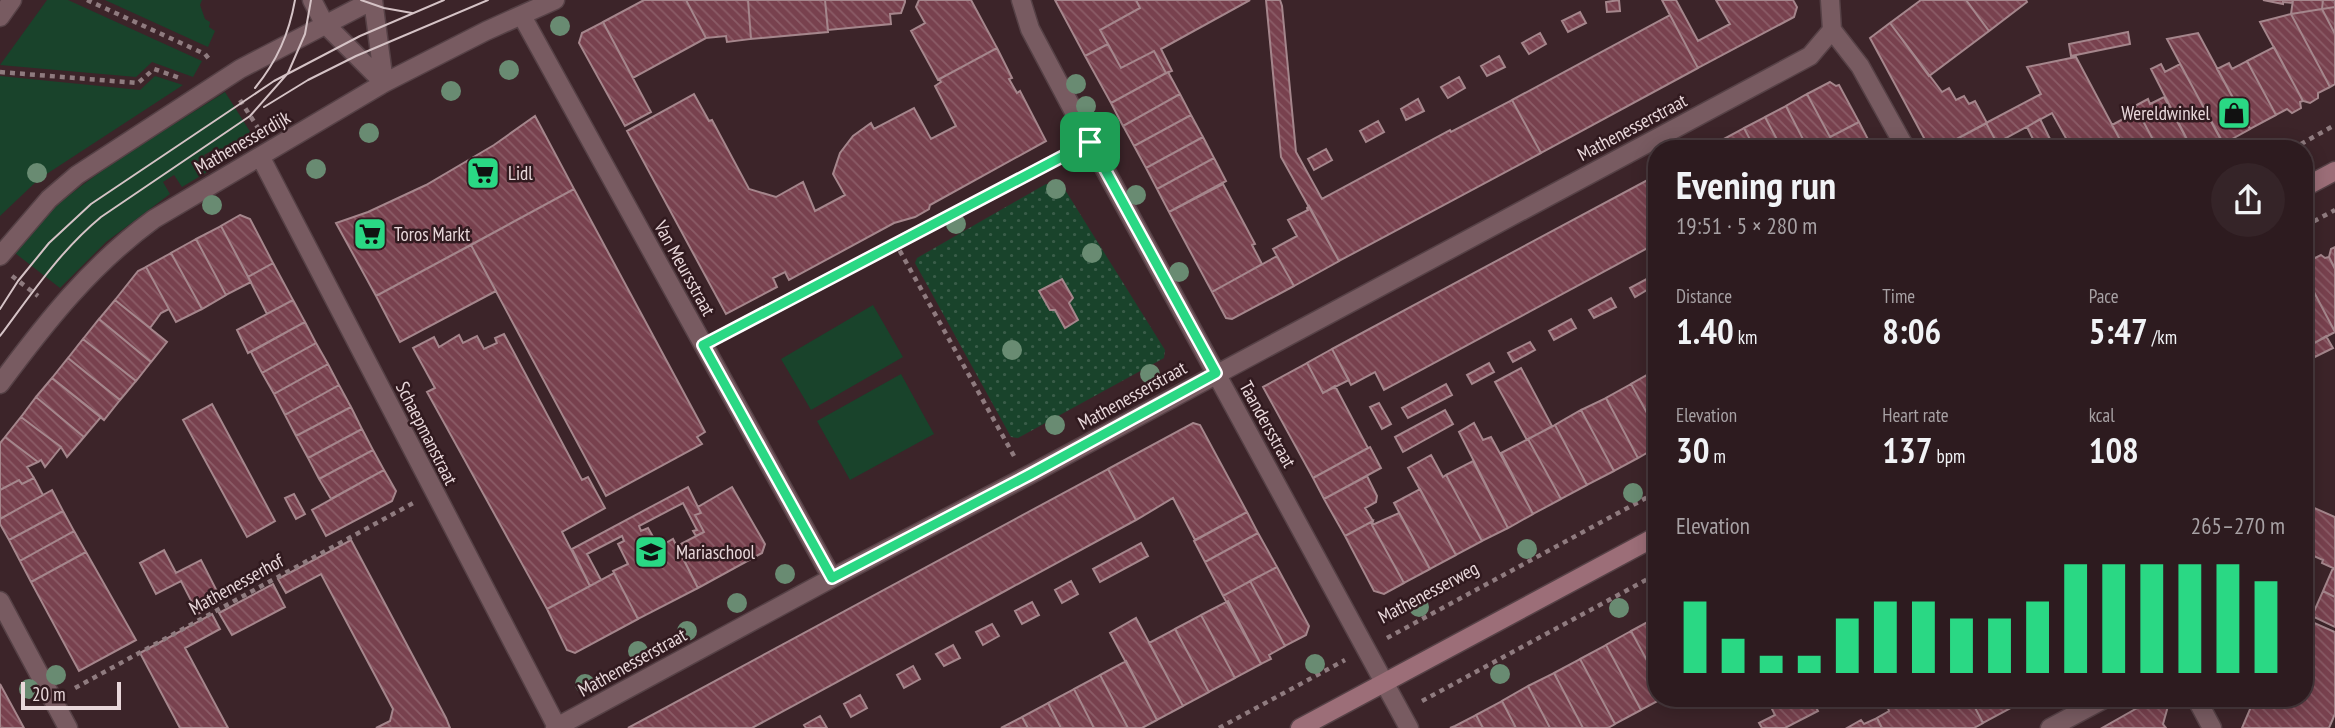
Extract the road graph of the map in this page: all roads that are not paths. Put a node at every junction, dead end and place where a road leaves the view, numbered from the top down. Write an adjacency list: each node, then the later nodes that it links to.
1 (12, 0): 8 (street)
2 (312, 0): 9 (street)
3 (373, 0): 9 (street); 11 (street)
4 (555, 0): 7 (street, Mathenesserdijk)
5 (1021, 0): 19 (street, Taandersstraat)
6 (1830, 0): 10 (street)
7 (522, 16): 11 (street, Mathenesserdijk); 22 (street, Van Meursstraat)
8 (0, 17)
9 (324, 23): 11 (street); 18 (street)
10 (1832, 30): 12 (street, Mathenesserstraat); 13 (street)
11 (384, 83): 15 (street, Mathenesserdijk)
12 (1651, 140)
13 (1901, 140)
14 (1648, 142): 19 (street, Mathenesserstraat)
15 (261, 158): 20 (street, Mathenesserdijk); 28 (street, Schaepmanstraat)
16 (2335, 171): 17 (street)
17 (2313, 183)
18 (0, 256)
19 (1216, 373): 22 (street, Mathenesserstraat); 24 (street, Taandersstraat)
20 (0, 384)
21 (1648, 541): 24 (street)
22 (832, 578): 28 (street, Mathenesserstraat)
23 (0, 601): 29 (street)
24 (1385, 684): 27 (street, Taandersstraat); 30 (street)
25 (2089, 707): 31 (street)
26 (2201, 707): 32 (street)
27 (1405, 720)
28 (556, 727)
29 (68, 728)
30 (1300, 728)
31 (2050, 728)
32 (2212, 728)

